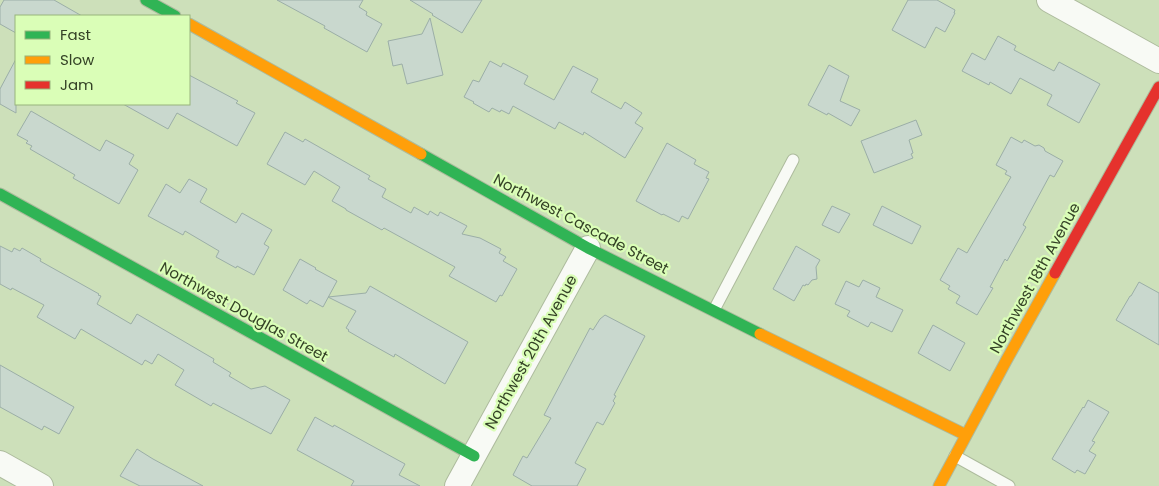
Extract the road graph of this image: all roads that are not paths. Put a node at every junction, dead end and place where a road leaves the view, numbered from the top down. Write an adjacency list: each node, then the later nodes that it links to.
1 (1049, 0): 3 (street)
2 (190, 25): 7 (street, Northwest Cascade Street)
3 (1159, 62)
4 (1159, 87): 9 (street, Northwest 18th Avenue)
5 (793, 160): 8 (lane)
6 (0, 194): 10 (street, Northwest Douglas Street)
7 (588, 248): 8 (street, Northwest Cascade Street); 10 (street, Northwest 20th Avenue)
8 (714, 310): 9 (street, Northwest Cascade Street)
9 (966, 435): 11 (street, Northwest 18th Avenue)
10 (474, 456): 14 (street, Northwest 20th Avenue)
11 (955, 456): 15 (street, Northwest 18th Avenue); 16 (lane)
12 (0, 463): 13 (street)
13 (41, 486)
14 (457, 486)
15 (940, 486)
16 (1010, 486)

